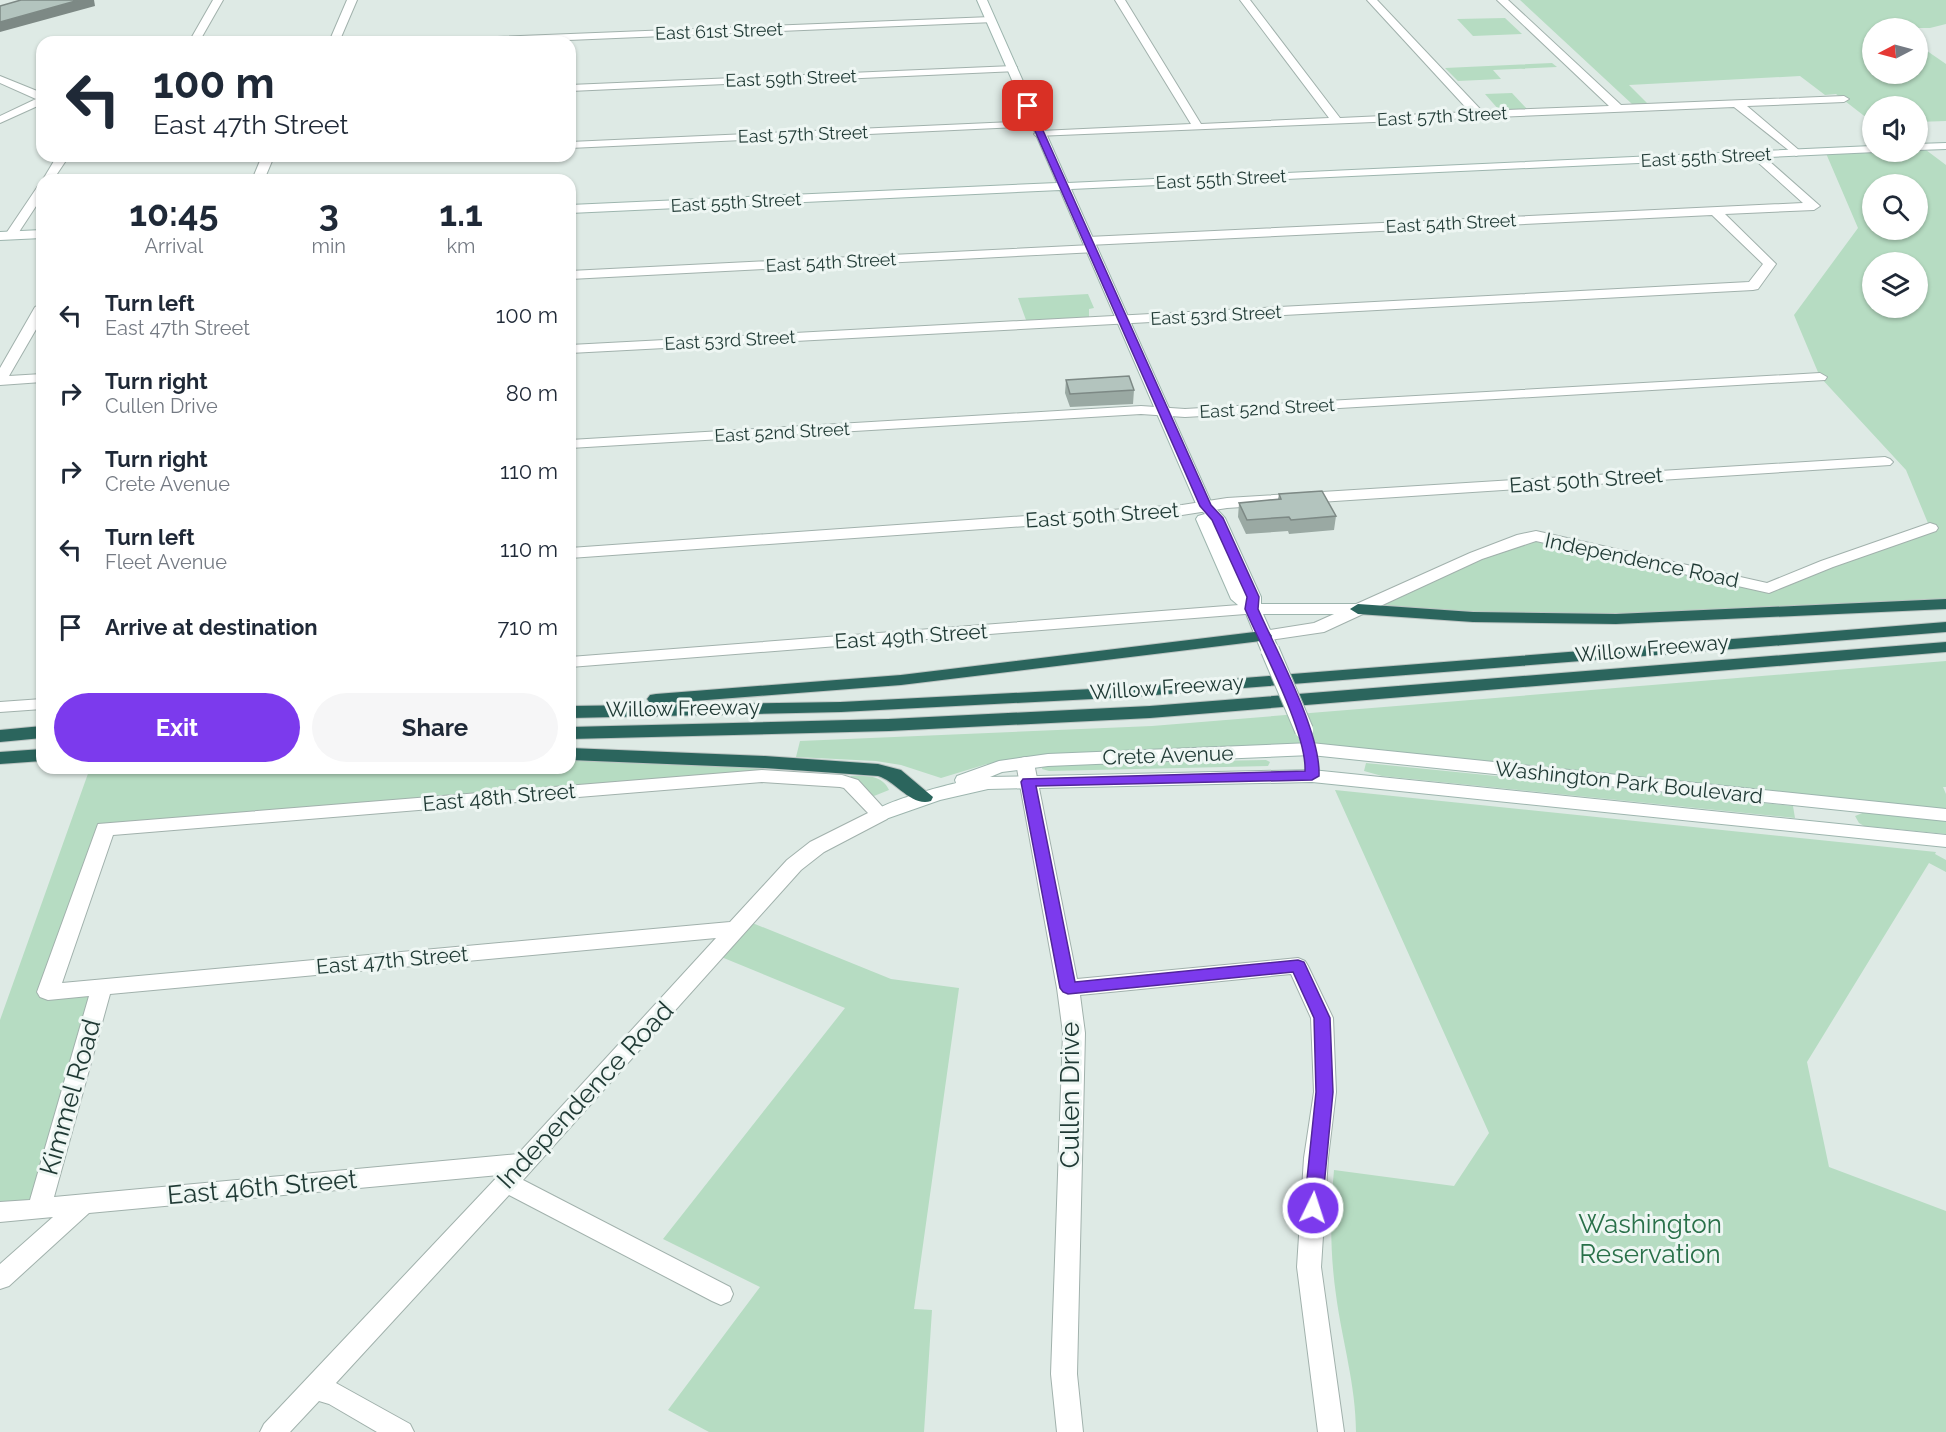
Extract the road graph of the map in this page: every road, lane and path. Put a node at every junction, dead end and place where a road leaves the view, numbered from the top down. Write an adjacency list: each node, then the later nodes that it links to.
1 (218, 0): 10 (street)
2 (352, 0): 3 (street); 11 (street)
3 (360, 0)
4 (982, 0): 9 (street)
5 (1120, 0): 24 (street)
6 (1245, 0): 23 (street)
7 (1372, 0): 21 (street)
8 (1502, 0): 20 (street)
9 (991, 20): 12 (street, East 61st Street); 13 (street)
10 (197, 36)
11 (337, 36)
12 (576, 37)
13 (1013, 69): 15 (street, East 59th Street); 25 (street)
14 (0, 78): 16 (street)
15 (576, 88)
16 (36, 95)
17 (1844, 99): 19 (street, East 57th Street)
18 (36, 101): 22 (street)
19 (1737, 104): 20 (street, East 57th Street); 30 (street)
20 (1619, 109): 21 (street, East 57th Street)
21 (1478, 114): 23 (street, East 57th Street)
22 (0, 120)
23 (1337, 121): 24 (street, East 57th Street)
24 (1198, 127): 25 (street, East 57th Street)
25 (1038, 129): 26 (street, East 57th Street); 32 (street)
26 (576, 144)
27 (1946, 146): 28 (street)
28 (1928, 147)
29 (1862, 150): 30 (street, East 55th Street)
30 (1796, 153): 31 (street, East 55th Street)
31 (1756, 155): 32 (street, East 55th Street); 35 (street, East 54th Street)
32 (1064, 186): 34 (street, East 55th Street); 38 (street)
33 (36, 196): 37 (street)
34 (576, 209)
35 (1715, 211): 38 (street, East 54th Street); 41 (street, East 53rd Street)
36 (36, 234): 37 (street)
37 (5, 235)
38 (1090, 245): 39 (street, East 54th Street); 41 (street)
39 (576, 275)
40 (36, 317): 45 (street)
41 (1124, 320): 42 (street, East 53rd Street); 46 (street)
42 (576, 349)
43 (1820, 377): 46 (street, East 52nd Street)
44 (36, 378): 45 (street)
45 (0, 380)
46 (1164, 412): 47 (street, East 52nd Street); 49 (street)
47 (576, 444)
48 (1885, 462): 49 (street, East 50th Street)
49 (1205, 506): 51 (street, East 50th Street); 53 (street)
50 (1930, 528): 54 (street, Independence Road)
51 (576, 553)
52 (1946, 604): 54 (highway)
53 (1251, 609): 54 (street, Independence Road); 56 (street); 58 (street, East 49th Street)
54 (1358, 609): 56 (street, Independence Road)
55 (1946, 627): 62 (highway, Willow Freeway)
56 (1266, 643): 60 (highway); 66 (street, bridge)
57 (1946, 648): 64 (highway, Willow Freeway)
58 (576, 662)
59 (36, 704): 61 (street)
60 (576, 706)
61 (0, 707)
62 (576, 712)
63 (36, 733): 65 (highway)
64 (576, 733)
65 (0, 736)
66 (1311, 749): 70 (street, Crete Avenue); 71 (street); 74 (street, Washington Park Boulevard)
67 (576, 754): 72 (highway)
68 (36, 755): 69 (highway)
69 (0, 758)
70 (1027, 772): 71 (street, Crete Avenue); 72 (street, Independence Road); 78 (street, Cullen Drive)
71 (1312, 776): 75 (street, Washington Park Boulevard)
72 (924, 797): 73 (street, Independence Road)
73 (880, 815): 76 (street, Independence Road); 79 (street, East 48th Street)
74 (1946, 815)
75 (1946, 841)
76 (737, 929): 77 (street, East 47th Street); 80 (street, Independence Road)
77 (102, 986): 79 (street, East 47th Street); 83 (street, Kimmel Road)
78 (1068, 988): 90 (street, Cullen Drive); 91 (street)
79 (48, 992)
80 (524, 1163): 81 (street, Independence Road); 82 (street, East 46th Street)
81 (505, 1182): 86 (street); 87 (street, Independence Road)
82 (83, 1204): 83 (street, East 46th Street); 85 (street)
83 (39, 1208): 84 (street, East 46th Street)
84 (0, 1212)
85 (0, 1280)
86 (721, 1294)
87 (313, 1388): 88 (street, Independence Road); 89 (street)
88 (273, 1432)
89 (401, 1432)
90 (1070, 1432)
91 (1331, 1432)

